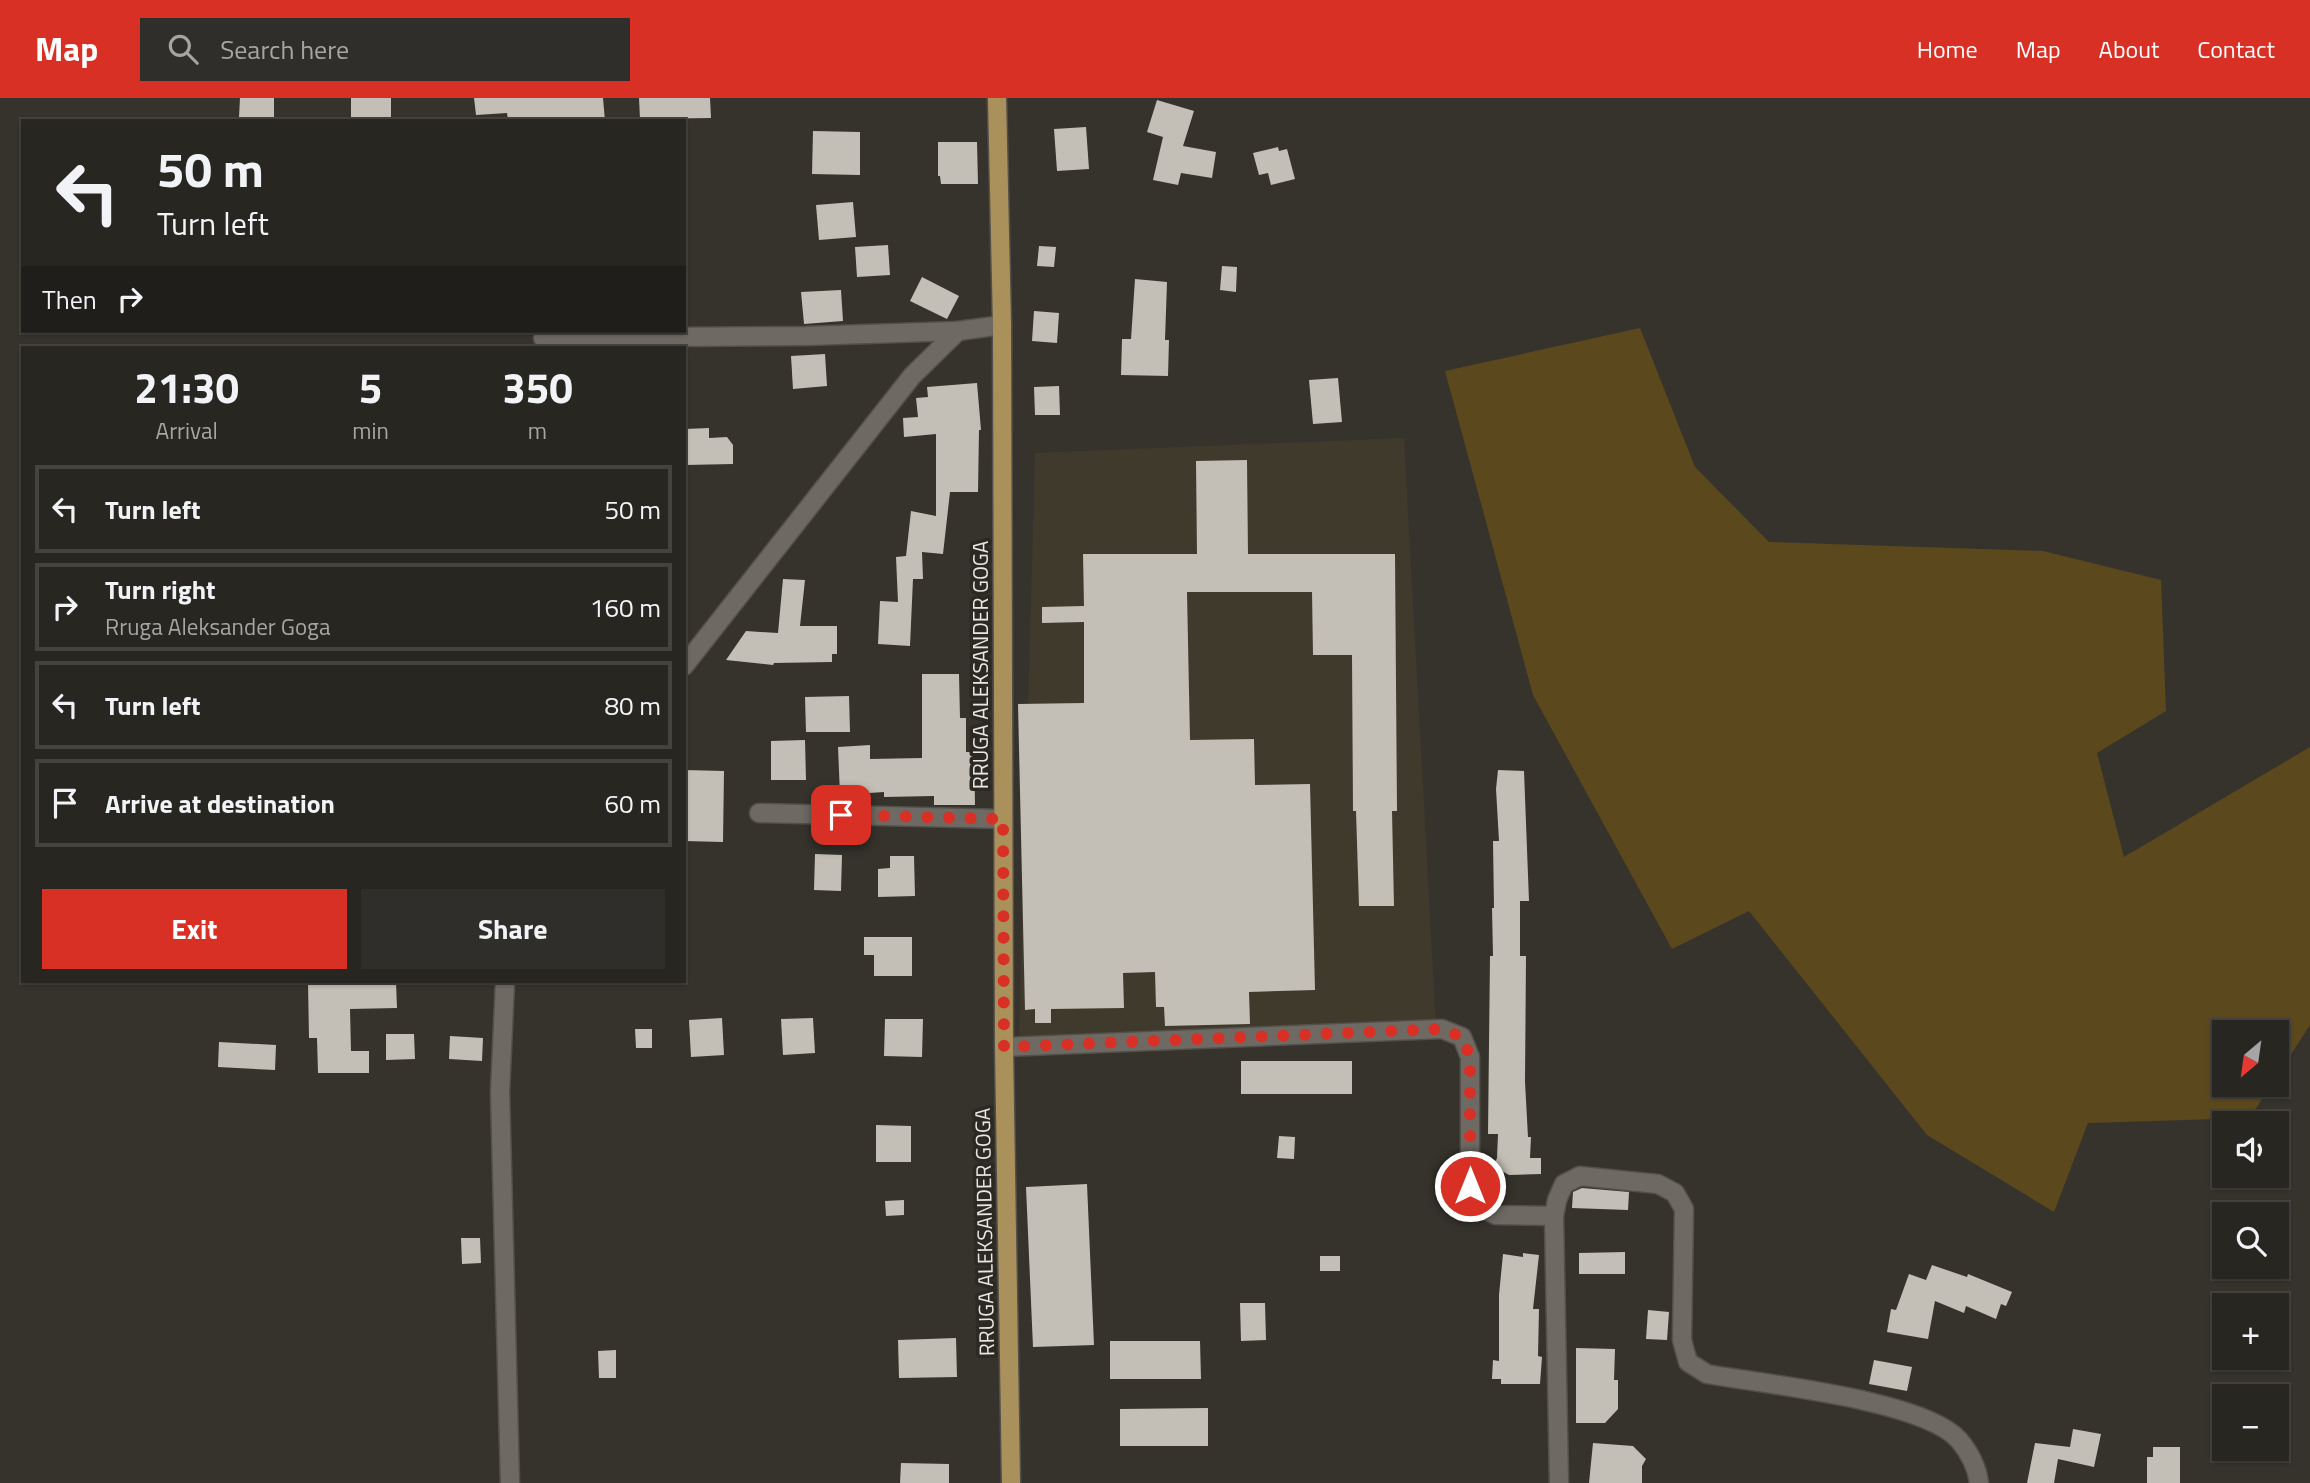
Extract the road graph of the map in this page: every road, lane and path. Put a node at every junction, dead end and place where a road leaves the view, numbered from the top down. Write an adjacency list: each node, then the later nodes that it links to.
1 (996, 98): 2 (main road, RRUGA ALEKSANDER GOGA)
2 (1002, 325): 3 (street); 7 (main road, RRUGA ALEKSANDER GOGA)
3 (958, 331): 4 (street); 5 (street)
4 (543, 338)
5 (686, 663)
6 (759, 813): 7 (street)
7 (1003, 819): 9 (main road, RRUGA ALEKSANDER GOGA)
8 (505, 983): 11 (street)
9 (1004, 1047): 10 (street); 12 (main road, RRUGA ALEKSANDER GOGA)
10 (1554, 1216): 13 (street); 14 (street)
11 (510, 1483)
12 (1011, 1483)
13 (1559, 1483)
14 (1979, 1483)

